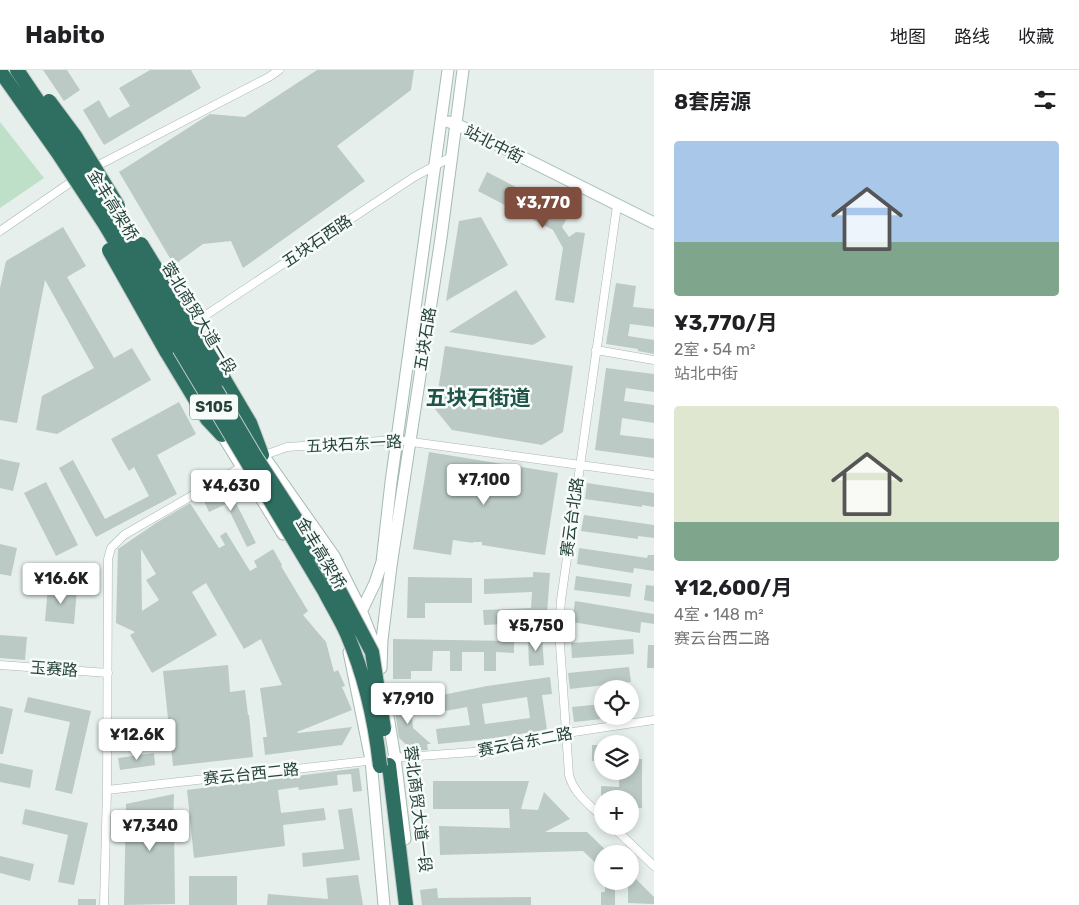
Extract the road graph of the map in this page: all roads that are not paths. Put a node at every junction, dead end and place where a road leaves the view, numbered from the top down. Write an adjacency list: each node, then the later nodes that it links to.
1 (279, 70): 10 (street)
2 (448, 70): 6 (main road, 五块石路)
3 (463, 70): 7 (main road, 五块石路)
4 (21, 73): 10 (main road, 蓉北商贸大道一段); 21 (highway, bridge); 32 (highway, 金丰高架桥 / S105, bridge)
5 (2, 77): 11 (street, 蓉北商贸大道一段); 18 (highway, bridge); 32 (highway, 金丰高架桥 / S105, bridge)
6 (441, 120): 7 (main road, 站北中街); 9 (main road, 五块石路)
7 (456, 124): 8 (main road, 五块石路); 12 (main road, 站北中街)
8 (451, 157): 9 (street, 五块石西路); 20 (main road, 五块石路)
9 (435, 165): 15 (street, 五块石西路); 19 (main road, 五块石路)
10 (94, 167): 11 (street); 15 (main road, 蓉北商贸大道一段)
11 (74, 180): 14 (street); 18 (main road, 蓉北商贸大道一段)
12 (617, 206): 13 (main road, 站北中街); 16 (street, 赛云台北路)
13 (654, 223)
14 (0, 231)
15 (185, 329): 21 (main road, 蓉北商贸大道一段)
16 (596, 350): 17 (street); 22 (street, 赛云台北路)
17 (654, 360)
18 (222, 435): 23 (main road, 蓉北商贸大道一段)
19 (397, 440): 20 (street, 五块石东一路); 21 (street, 五块石东一路); 25 (main road, 五块石路)
20 (410, 442): 22 (street, 五块石东一路); 28 (main road, 五块石路)
21 (262, 455): 23 (street); 25 (main road, 蓉北商贸大道一段)
22 (579, 464): 24 (street, 五块石东一路); 31 (street, 赛云台北路)
23 (242, 468): 26 (main road, 蓉北商贸大道一段); 29 (street)
24 (654, 474)
25 (361, 610): 26 (main road, 五块石路); 28 (main road, 蓉北商贸大道一段)
26 (350, 657): 32 (main road, 蓉北商贸大道一段)
27 (0, 665): 29 (street, 玉赛路)
28 (381, 668): 32 (main road, 蓉北商贸大道一段)
29 (108, 673): 33 (street)
30 (654, 720): 31 (street, 赛云台东二路)
31 (567, 733): 32 (street, 赛云台东二路); 34 (street, 赛云台北路)
32 (384, 762): 33 (street, 赛云台西二路); 38 (main road, 蓉北商贸大道一段); 39 (highway, 蓉北商贸大道一段); 40 (highway); 41 (main road, 蓉北商贸大道一段)
33 (107, 790): 37 (street)
34 (594, 809)
35 (621, 835): 36 (street)
36 (654, 866)
37 (104, 905)
38 (384, 905)
39 (397, 905)
40 (406, 905)
41 (413, 905)

